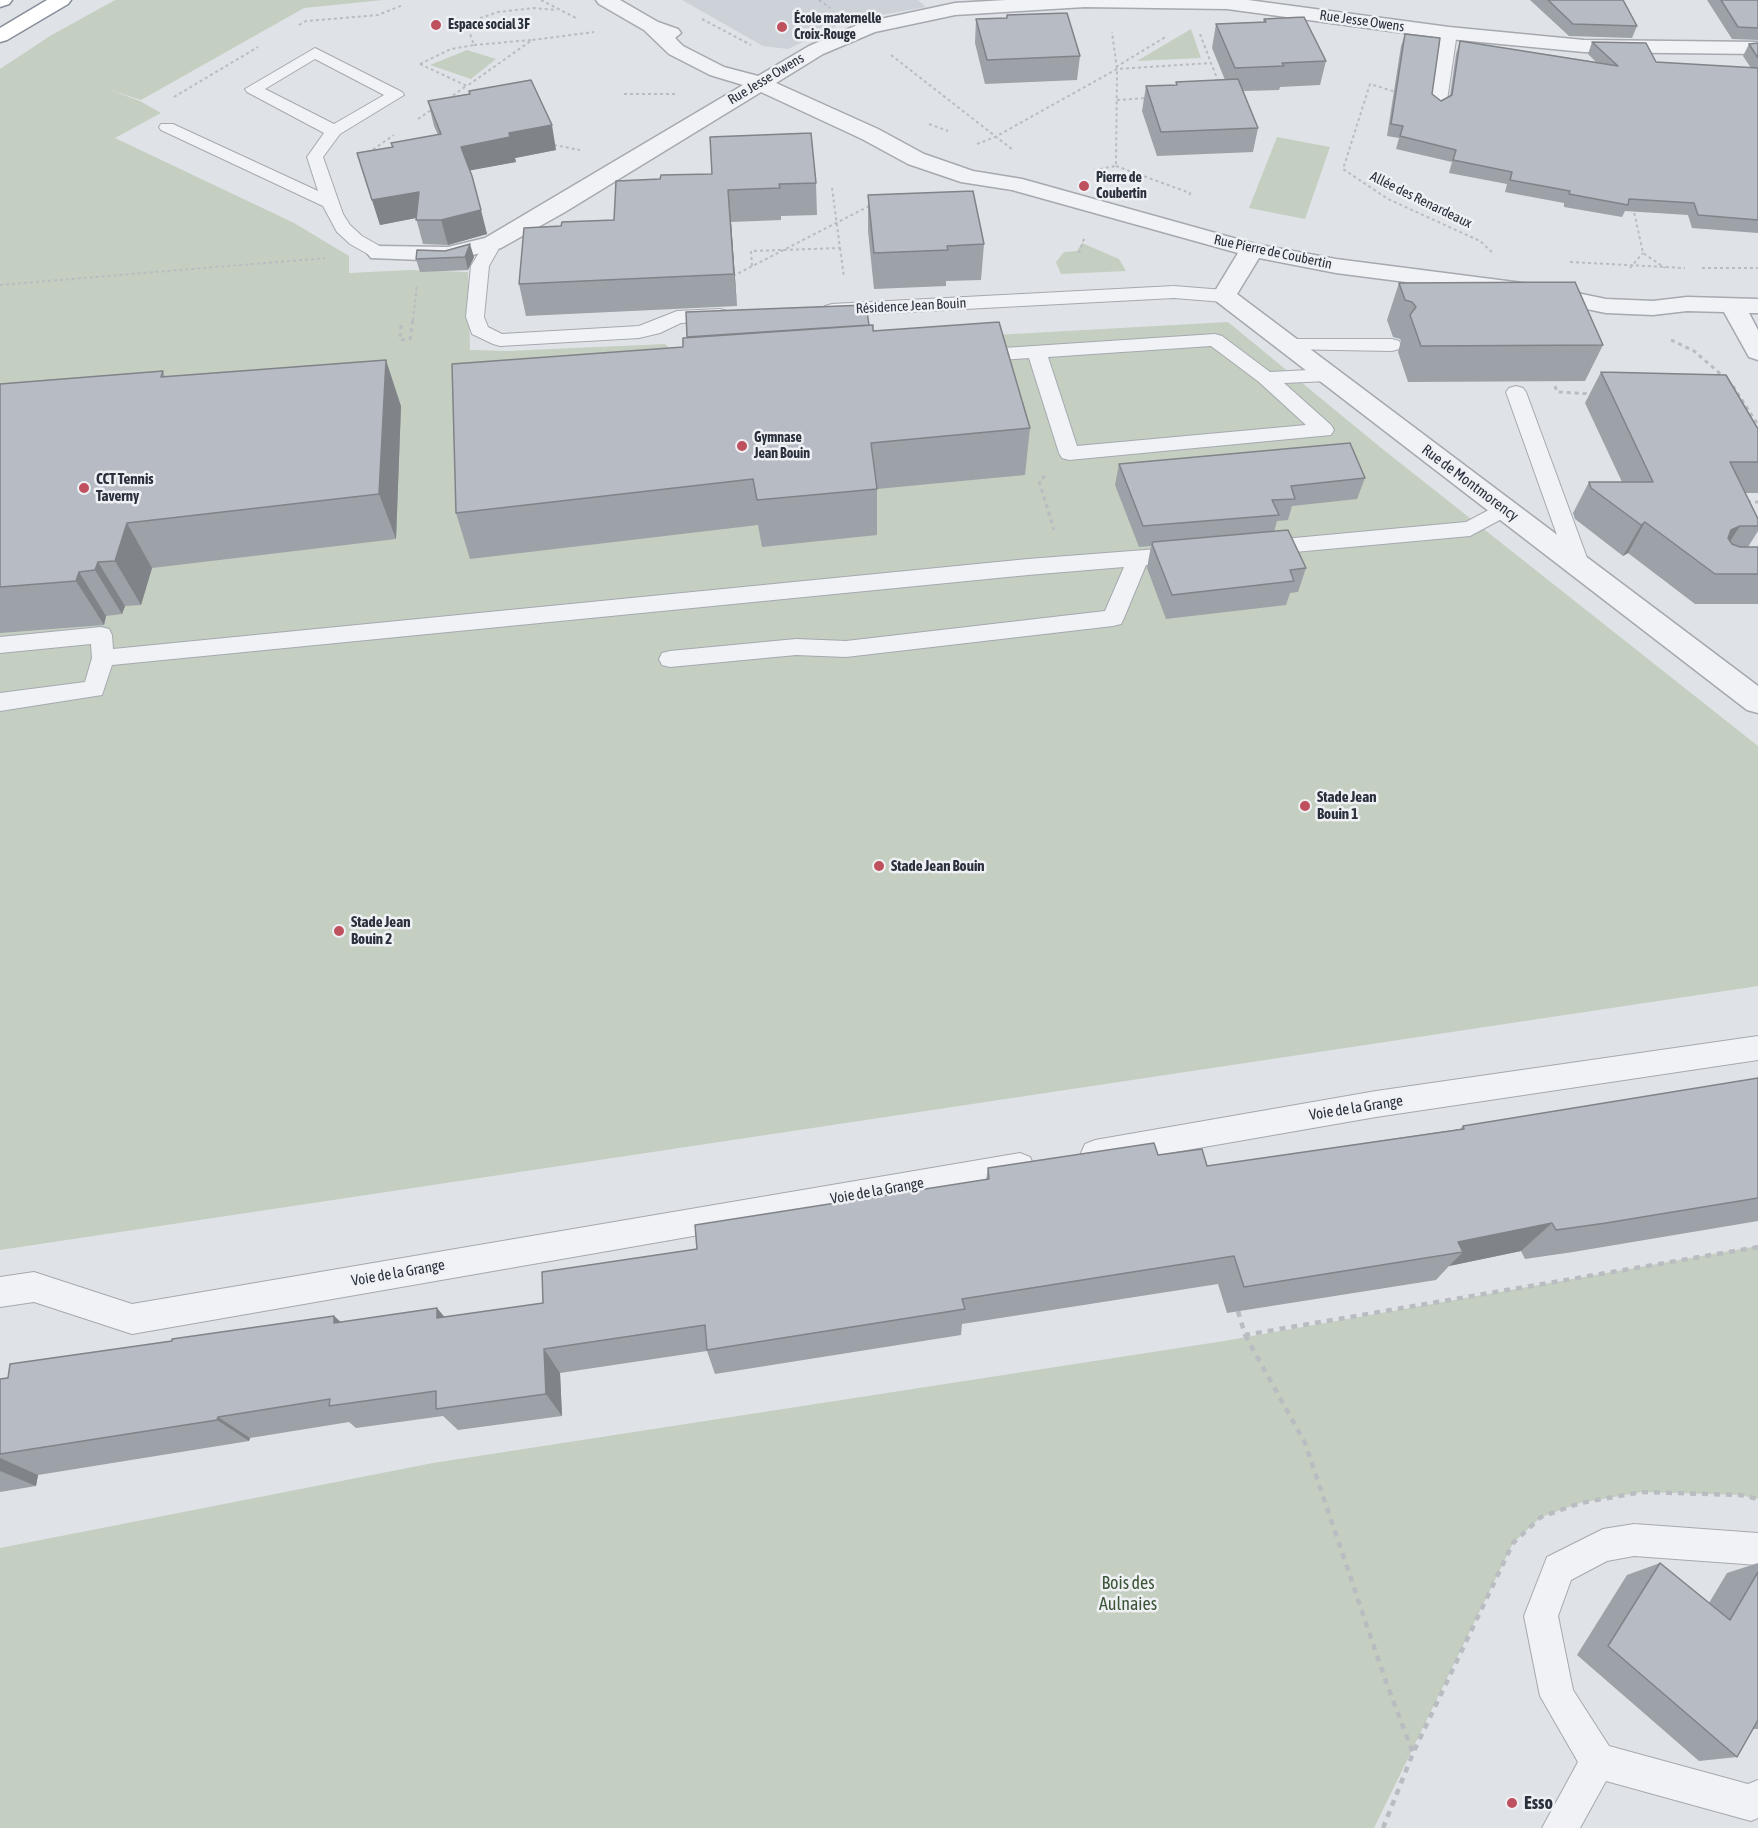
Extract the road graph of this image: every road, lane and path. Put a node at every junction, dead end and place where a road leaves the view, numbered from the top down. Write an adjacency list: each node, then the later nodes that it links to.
1 (61, 0): 11 (highway)
2 (606, 0): 19 (street, Rue Pierre de Coubertin)
3 (1109, 1): 4 (street, Rue Jesse Owens); 18 (path); 19 (street, Rue Jesse Owens)
4 (1226, 1): 10 (street, Rue Jesse Owens)
5 (561, 10): 13 (path)
6 (699, 17): 14 (path)
7 (1199, 30): 17 (path)
8 (602, 31): 12 (path)
9 (1175, 31): 18 (path)
10 (1449, 33): 15 (street, Rue Jesse Owens); 25 (lane)
11 (0, 36)
12 (532, 40): 13 (path); 13 (path)
13 (474, 45)
14 (753, 45)
15 (1758, 48)
16 (890, 54): 28 (path)
17 (1211, 63): 18 (path); 20 (path)
18 (1117, 68): 24 (path)
19 (758, 83): 35 (street, Rue Jesse Owens); 36 (street, Rue Pierre de Coubertin)
20 (1219, 83)
21 (624, 94): 22 (path)
22 (680, 94)
23 (1152, 98): 24 (path)
24 (1117, 100): 29 (path)
25 (1438, 107): 40 (path, Allée des Renardeaux)
26 (167, 127): 32 (lane)
27 (334, 131): 27 (lane); 32 (lane)
28 (1019, 154)
29 (1116, 166): 30 (path); 34 (path)
30 (1094, 170)
31 (832, 188): 41 (path)
32 (330, 203): 37 (lane)
33 (1632, 203): 38 (path)
34 (1187, 204)
35 (493, 243): 39 (street, Rue Jesse Owens); 49 (lane)
36 (1252, 250): 45 (street); 46 (street, Rue Pierre de Coubertin)
37 (379, 253): 39 (street, Rue Jesse Owens); 44 (path)
38 (1643, 253): 42 (path); 43 (path)
39 (434, 254): 50 (path)
40 (1494, 256)
41 (752, 266)
42 (1628, 271)
43 (1674, 274)
44 (0, 285)
45 (1224, 296): 48 (lane, Résidence Jean Bouin); 52 (street, Rue de Montmorency)
46 (1734, 306): 47 (street, Rue Pierre de Coubertin); 55 (street)
47 (1758, 306)
48 (816, 310)
49 (741, 314)
50 (401, 325)
51 (1666, 338): 58 (path)
52 (1289, 345): 53 (lane); 57 (street, Rue de Montmorency)
53 (1392, 345)
54 (1037, 352): 56 (lane); 59 (lane); 67 (lane)
55 (1758, 352)
56 (954, 358)
57 (1328, 375): 59 (lane); 70 (street, Rue de Montmorency)
58 (1723, 377)
59 (1266, 378): 67 (lane)
60 (1553, 382): 63 (path)
61 (1731, 383): 65 (path)
62 (1516, 392): 75 (lane)
63 (1600, 395)
64 (1731, 395): 65 (path)
65 (1740, 397): 66 (path)
66 (1758, 425)
67 (1069, 453): 74 (path)
68 (1746, 502): 69 (path)
69 (1758, 502)
70 (1504, 509): 71 (lane); 75 (street, Rue de Montmorency)
71 (1245, 549)
72 (1209, 552): 73 (lane)
73 (1138, 559): 74 (lane); 78 (lane)
74 (1064, 565): 77 (lane)
75 (1579, 566): 80 (street, Rue de Montmorency)
76 (0, 645): 77 (lane)
77 (103, 658): 79 (lane)
78 (670, 659)
79 (0, 702)
80 (1758, 702)
81 (1758, 1048): 83 (lane, Voie de la Grange)
82 (1758, 1247): 85 (path)
83 (0, 1292)
84 (1238, 1311): 85 (path)
85 (1245, 1335): 87 (path)
86 (1758, 1549): 88 (lane)
87 (1413, 1753)
88 (1598, 1761): 89 (lane); 90 (lane)
89 (1758, 1798)
90 (1560, 1828)

